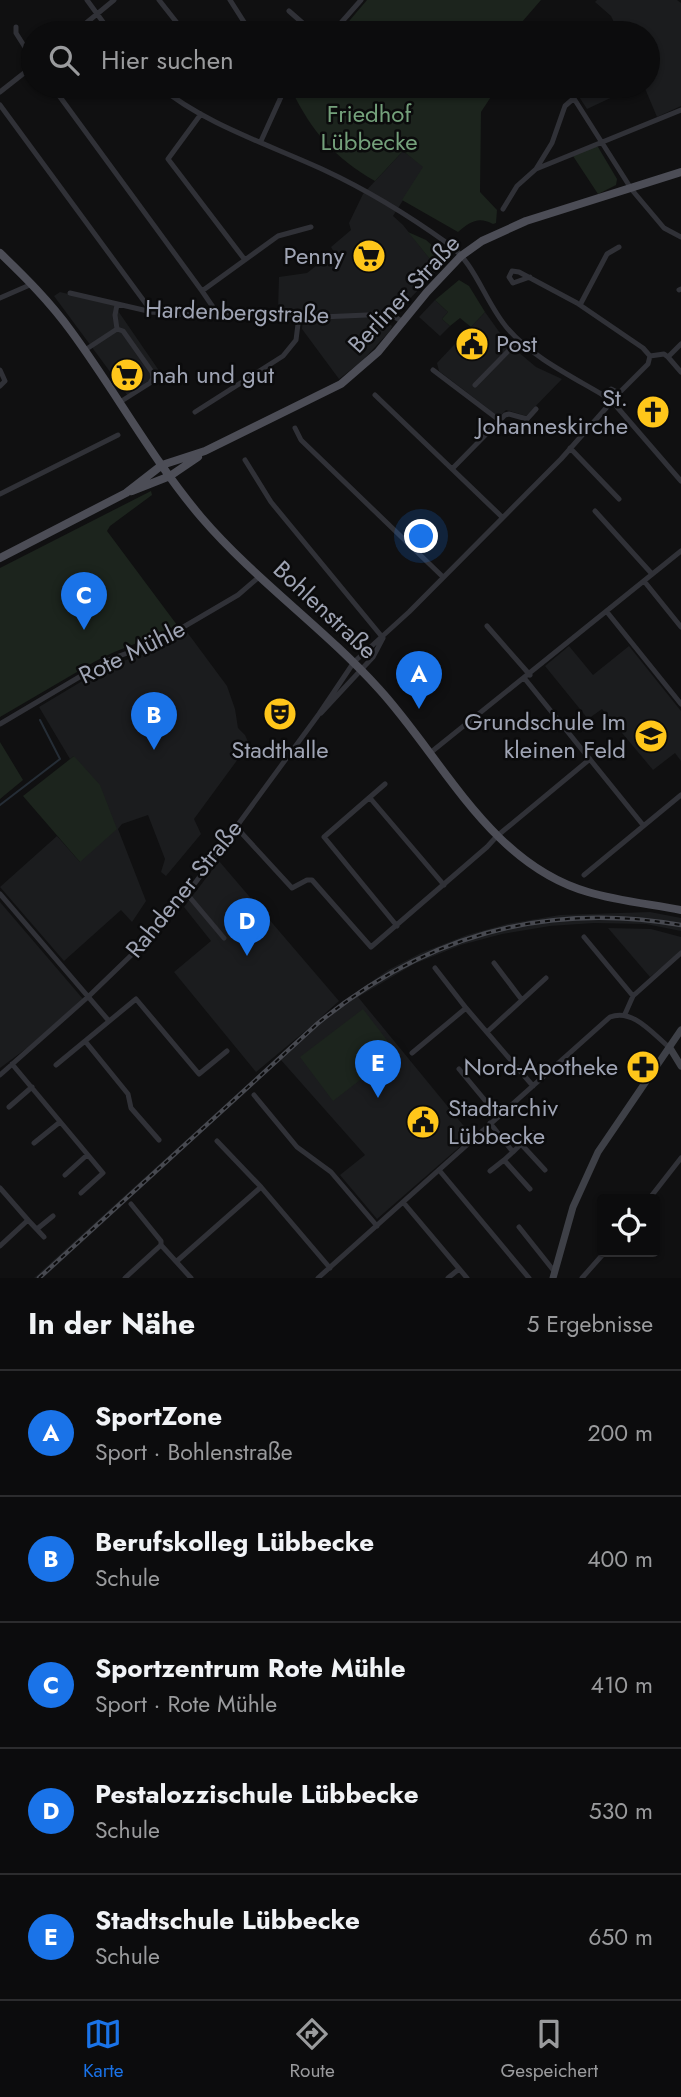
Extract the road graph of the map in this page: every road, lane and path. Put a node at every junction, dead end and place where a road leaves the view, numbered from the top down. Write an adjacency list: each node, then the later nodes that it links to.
1 (87, 0): 7 (street)
2 (114, 0): 7 (street)
3 (159, 0): 10 (street)
4 (230, 0): 11 (street)
5 (361, 0): 13 (street)
6 (289, 12): 12 (street)
7 (97, 14): 8 (street); 9 (street)
8 (89, 21)
9 (102, 21)
10 (175, 21)
11 (243, 21)
12 (300, 21)
13 (343, 21)
14 (16, 27): 15 (street)
15 (21, 41)
16 (21, 75): 17 (street)
17 (0, 92)
18 (61, 98): 39 (street)
19 (177, 98): 24 (street)
20 (281, 98): 25 (street)
21 (573, 99): 26 (street); 27 (street)
22 (0, 105): 44 (street)
23 (681, 110): 26 (street)
24 (201, 114): 25 (street); 36 (street)
25 (261, 141): 35 (street)
26 (601, 141): 27 (street); 29 (street)
27 (537, 169): 30 (street)
28 (681, 173): 29 (main road, Berliner Straße)
29 (632, 190): 32 (street); 35 (main road, Berliner Straße)
30 (503, 209)
31 (311, 228): 36 (street)
32 (680, 234)
33 (619, 247): 43 (street)
34 (0, 253): 38 (main road, Bohlenstraße)
35 (461, 257): 47 (main road, Berliner Straße); 49 (street)
36 (245, 260): 39 (street)
37 (530, 278): 43 (street)
38 (32, 284): 41 (street); 51 (main road, Bohlenstraße)
39 (202, 291): 45 (street)
40 (70, 293): 42 (street, Hardenbergstraße)
41 (0, 298)
42 (117, 305): 44 (street, Hardenbergstraße); 48 (street)
43 (580, 305): 52 (street)
44 (152, 312): 45 (street, Hardenbergstraße)
45 (215, 316): 46 (street, Hardenbergstraße)
46 (299, 316): 47 (street, Hardenbergstraße); 66 (street)
47 (403, 322): 71 (main road, Berliner Straße)
48 (117, 329): 51 (street); 62 (street)
49 (519, 340): 57 (street); 61 (street)
50 (681, 344): 53 (street)
51 (85, 350): 62 (main road, Bohlenstraße)
52 (650, 356): 53 (street); 59 (street)
53 (668, 357): 56 (street)
54 (0, 370): 58 (street)
55 (433, 370): 67 (street)
56 (681, 372)
57 (475, 385)
58 (0, 386)
59 (619, 393): 61 (street); 64 (street)
60 (375, 395): 74 (street)
61 (603, 395): 63 (street)
62 (120, 402): 73 (main road, Bohlenstraße)
63 (607, 407): 64 (street); 70 (street)
64 (617, 407): 76 (street)
65 (536, 409): 67 (street)
66 (195, 412)
67 (499, 420): 74 (street)
68 (295, 428): 86 (street)
69 (118, 435): 78 (street)
70 (570, 448): 79 (street); 81 (street)
71 (205, 451): 73 (main road, Berliner Straße); 75 (main road, Berliner Straße)
72 (246, 460): 91 (street)
73 (162, 465): 75 (main road, Bohlenstraße); 77 (main road, Berliner Straße)
74 (452, 469): 81 (street)
75 (170, 476): 77 (main road, Berliner Straße); 85 (main road, Bohlenstraße)
76 (681, 481)
77 (126, 492): 83 (main road, Berliner Straße)
78 (0, 494)
79 (619, 499)
80 (595, 511): 84 (street)
81 (502, 517): 86 (street)
82 (681, 551): 84 (street)
83 (0, 558)
84 (652, 574): 87 (street)
85 (260, 576): 92 (main road, Bohlenstraße); 97 (street, Rote Mühle)
86 (443, 577): 91 (street)
87 (644, 581): 88 (street); 90 (street)
88 (607, 612): 94 (street); 95 (street)
89 (487, 626): 94 (street)
90 (681, 627)
91 (383, 638): 92 (street, Rahdener Straße); 93 (street, Rahdener Straße)
92 (354, 662): 93 (main road, Bohlenstraße); 96 (street, Rahdener Straße)
93 (361, 670): 96 (street, Rahdener Straße); 98 (main road, Bohlenstraße)
94 (527, 677): 98 (street); 99 (street)
95 (681, 704)
96 (319, 714): 104 (street, Rahdener Straße)
97 (0, 724)
98 (430, 753): 105 (main road, Bohlenstraße)
99 (590, 760): 103 (street); 105 (street)
100 (385, 784): 102 (street)
101 (681, 795): 103 (street)
102 (370, 797): 107 (street); 111 (street)
103 (643, 825): 106 (street)
104 (236, 827): 109 (street, Rahdener Straße); 111 (street)
105 (497, 836): 107 (street); 110 (main road, Bohlenstraße)
106 (584, 875)
107 (443, 885): 111 (street)
108 (0, 894): 118 (street)
109 (187, 894): 113 (street); 118 (street, Rahdener Straße)
110 (681, 910)
111 (397, 926)
112 (584, 937): 119 (street)
113 (224, 938)
114 (681, 953): 119 (street)
115 (494, 963): 120 (street)
116 (435, 968): 121 (street)
117 (546, 978): 120 (street)
118 (89, 996): 123 (street); 130 (street, Rahdener Straße)
119 (633, 996): 122 (street)
120 (522, 1000): 125 (street)
121 (466, 1008): 125 (street); 129 (street)
122 (625, 1014): 127 (street); 135 (street)
123 (109, 1021): 126 (street); 128 (street)
124 (681, 1030): 127 (street)
125 (487, 1032): 135 (street)
126 (85, 1041): 131 (street); 143 (street)
127 (670, 1048): 132 (street); 174 (street)
128 (227, 1051)
129 (412, 1053)
130 (12, 1064): 134 (street, Rahdener Straße); 136 (street)
131 (56, 1065)
132 (681, 1066)
133 (459, 1069): 139 (street)
134 (0, 1074)
135 (533, 1086): 139 (street)
136 (32, 1087): 138 (street); 140 (street)
137 (254, 1095): 164 (street)
138 (9, 1107)
139 (498, 1116): 141 (street)
140 (60, 1122): 145 (street); 148 (street)
141 (490, 1123): 147 (street); 151 (street)
142 (533, 1133): 146 (street)
143 (159, 1140)
144 (217, 1141): 155 (street)
145 (34, 1143)
146 (522, 1144): 147 (street); 152 (street)
147 (513, 1152): 150 (street)
148 (87, 1155): 154 (street); 158 (street)
149 (681, 1158): 159 (street)
150 (504, 1160): 153 (street); 157 (street)
151 (439, 1170): 160 (street); 180 (street)
152 (545, 1170)
153 (490, 1171)
154 (65, 1175)
155 (261, 1187): 171 (street); 172 (street)
156 (0, 1188): 163 (street)
157 (530, 1189)
158 (81, 1193)
159 (653, 1194)
160 (403, 1202): 164 (street); 173 (street)
161 (131, 1204): 168 (street)
162 (53, 1216): 166 (street)
163 (28, 1220): 166 (street); 169 (street)
164 (377, 1226): 172 (street)
165 (519, 1227): 174 (street)
166 (37, 1229): 167 (street)
167 (44, 1237)
168 (162, 1245): 171 (street); 175 (street)
169 (0, 1246)
170 (600, 1257): 181 (street)
171 (177, 1261): 176 (street)
172 (330, 1268): 177 (street)
173 (459, 1269): 178 (street); 179 (street)
174 (554, 1274)
175 (125, 1278)
176 (191, 1278)
177 (318, 1278)
178 (448, 1278)
179 (467, 1278)
180 (529, 1278)
181 (582, 1278)

